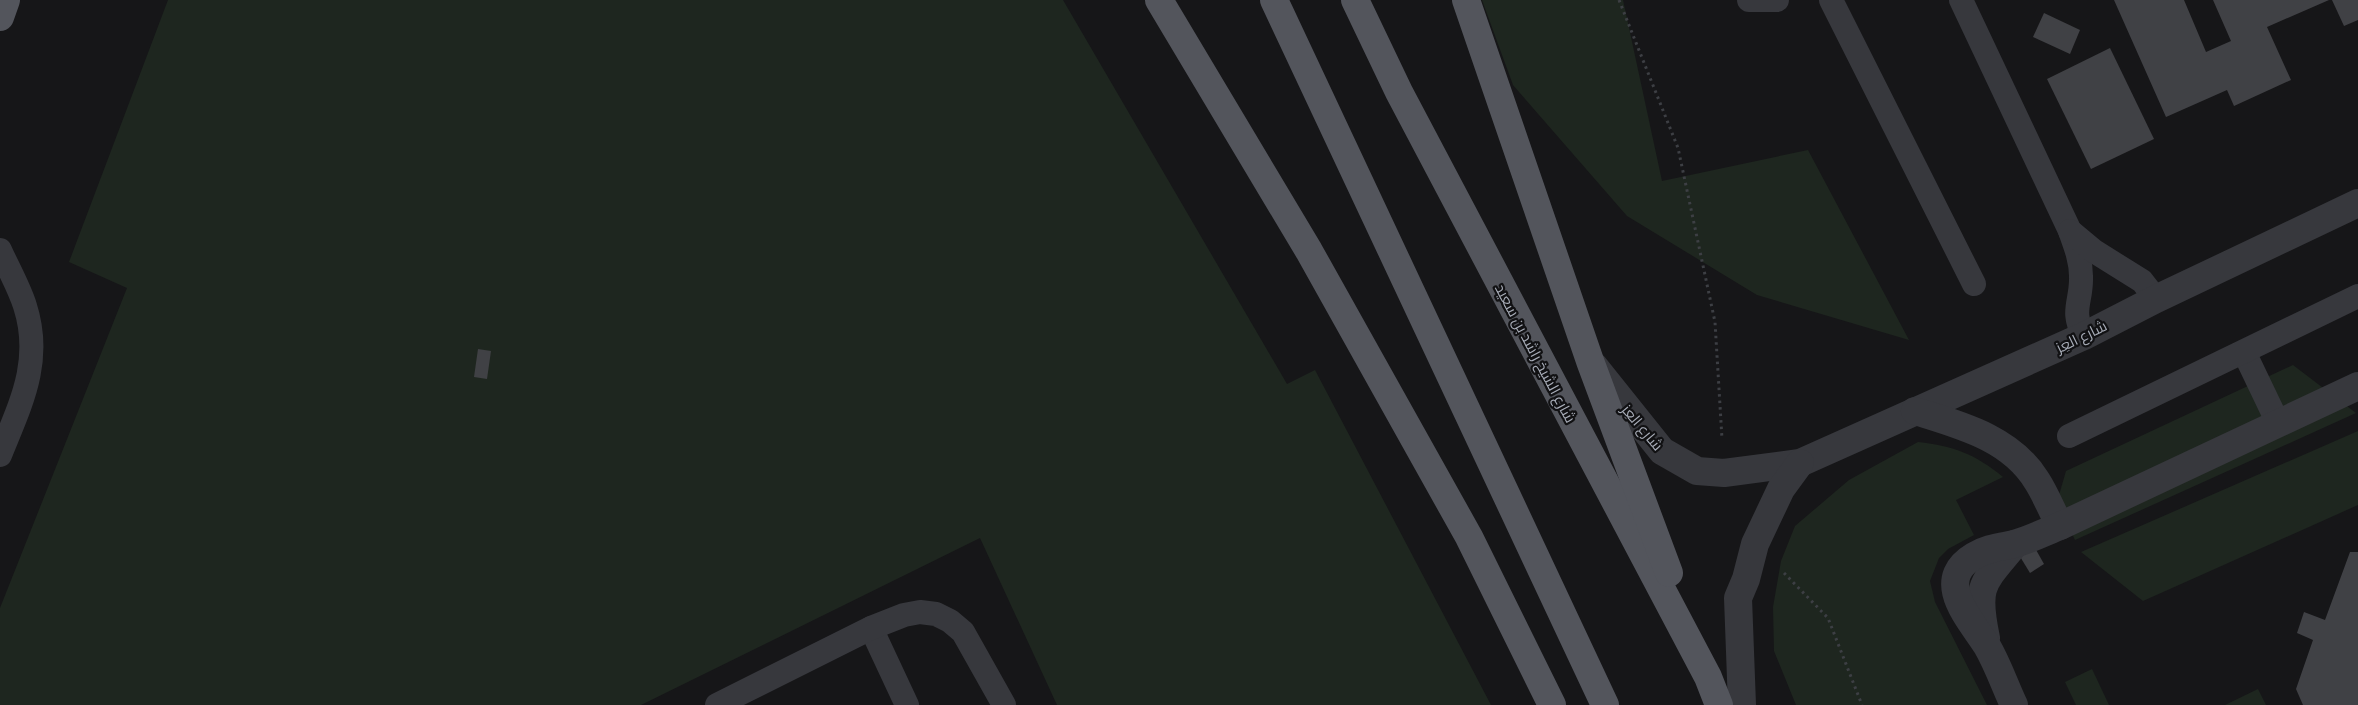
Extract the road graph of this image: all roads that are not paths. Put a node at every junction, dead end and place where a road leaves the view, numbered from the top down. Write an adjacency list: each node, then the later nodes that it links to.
1 (6, 0): 10 (main road)
2 (1159, 0): 32 (main road)
3 (1274, 0): 33 (main road)
4 (1355, 0): 28 (main road, شارع الشيخ راشد بن سعيد)
5 (1466, 0): 19 (main road)
6 (1749, 0): 7 (lane)
7 (1777, 0)
8 (1831, 0): 14 (lane)
9 (1961, 0): 12 (lane)
10 (0, 17)
11 (2358, 203): 16 (street, شارع العِز)
12 (2070, 231): 16 (lane); 17 (lane)
13 (0, 250): 24 (lane)
14 (1974, 284)
15 (2358, 296): 18 (lane)
16 (2156, 299): 17 (street, شارع العِز)
17 (2084, 336): 21 (street, شارع العِز)
18 (2244, 352): 22 (lane); 23 (lane)
19 (1590, 361): 25 (street, شارع العِز); 28 (main road)
20 (2358, 386): 22 (street)
21 (1915, 411): 25 (street, شارع العِز); 26 (street)
22 (2278, 423): 26 (street)
23 (2069, 436)
24 (0, 455)
25 (1800, 463): 35 (street, شارع العِز)
26 (2060, 526): 36 (street)
27 (871, 628): 29 (lane); 30 (lane); 31 (lane)
28 (1708, 677): 34 (main road, شارع الشيخ راشد بن سعيد)
29 (717, 705)
30 (907, 705)
31 (1004, 705)
32 (1552, 705)
33 (1605, 705)
34 (1719, 705)
35 (1742, 705)
36 (2014, 705)

